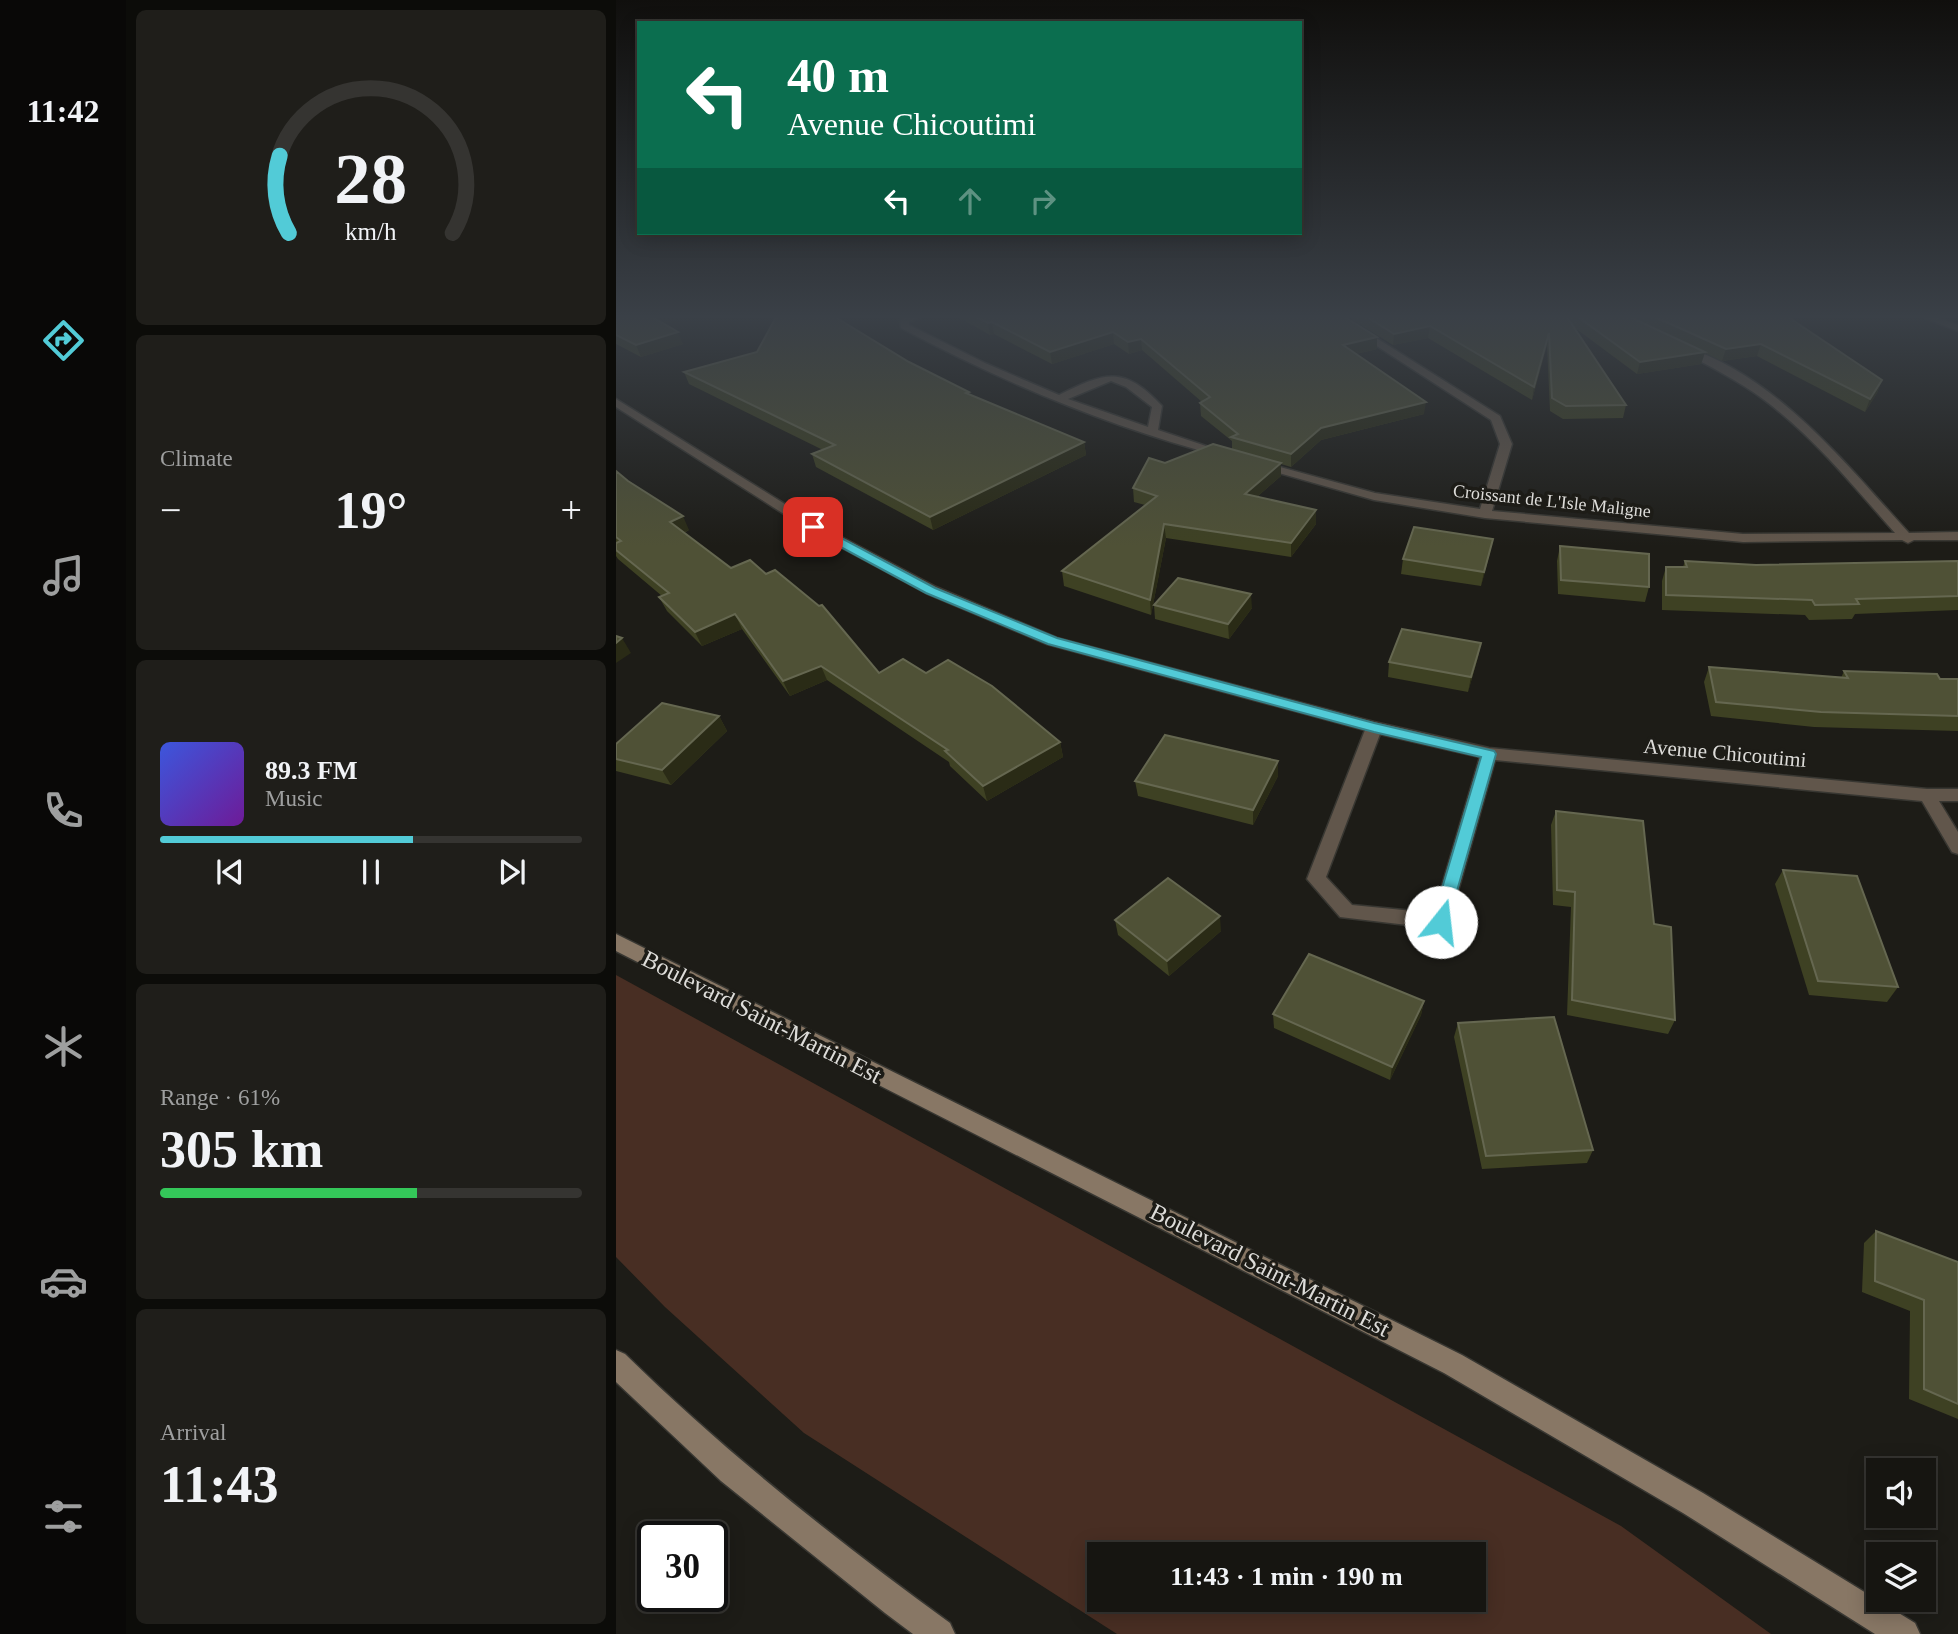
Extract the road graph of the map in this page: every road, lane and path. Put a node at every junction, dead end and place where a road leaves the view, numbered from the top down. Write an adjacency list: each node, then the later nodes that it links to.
1 (1047, 393): 6 (street, Croissant de L'Isle Maligne)
2 (1071, 393): 6 (street)
3 (1140, 393): 8 (street)
4 (1457, 393): 9 (street)
5 (1761, 393): 11 (street)
6 (1059, 399): 8 (street, Croissant de L'Isle Maligne)
7 (616, 402): 12 (street, Avenue Chicoutimi)
8 (1152, 434): 9 (street, Croissant de L'Isle Maligne)
9 (1485, 514): 11 (street, Croissant de L'Isle Maligne)
10 (1958, 537): 11 (street, Croissant de L'Isle Maligne)
11 (1908, 539)
12 (1374, 727): 13 (street, Avenue Chicoutimi); 13 (street)
13 (1489, 754): 14 (street, Avenue Chicoutimi)
14 (1927, 795): 15 (street, Avenue Chicoutimi); 16 (street)
15 (1958, 795)
16 (1958, 847)
17 (616, 942): 20 (main road, Boulevard Saint-Martin Est)
18 (616, 1363): 19 (main road)
19 (939, 1634)
20 (1904, 1634)

